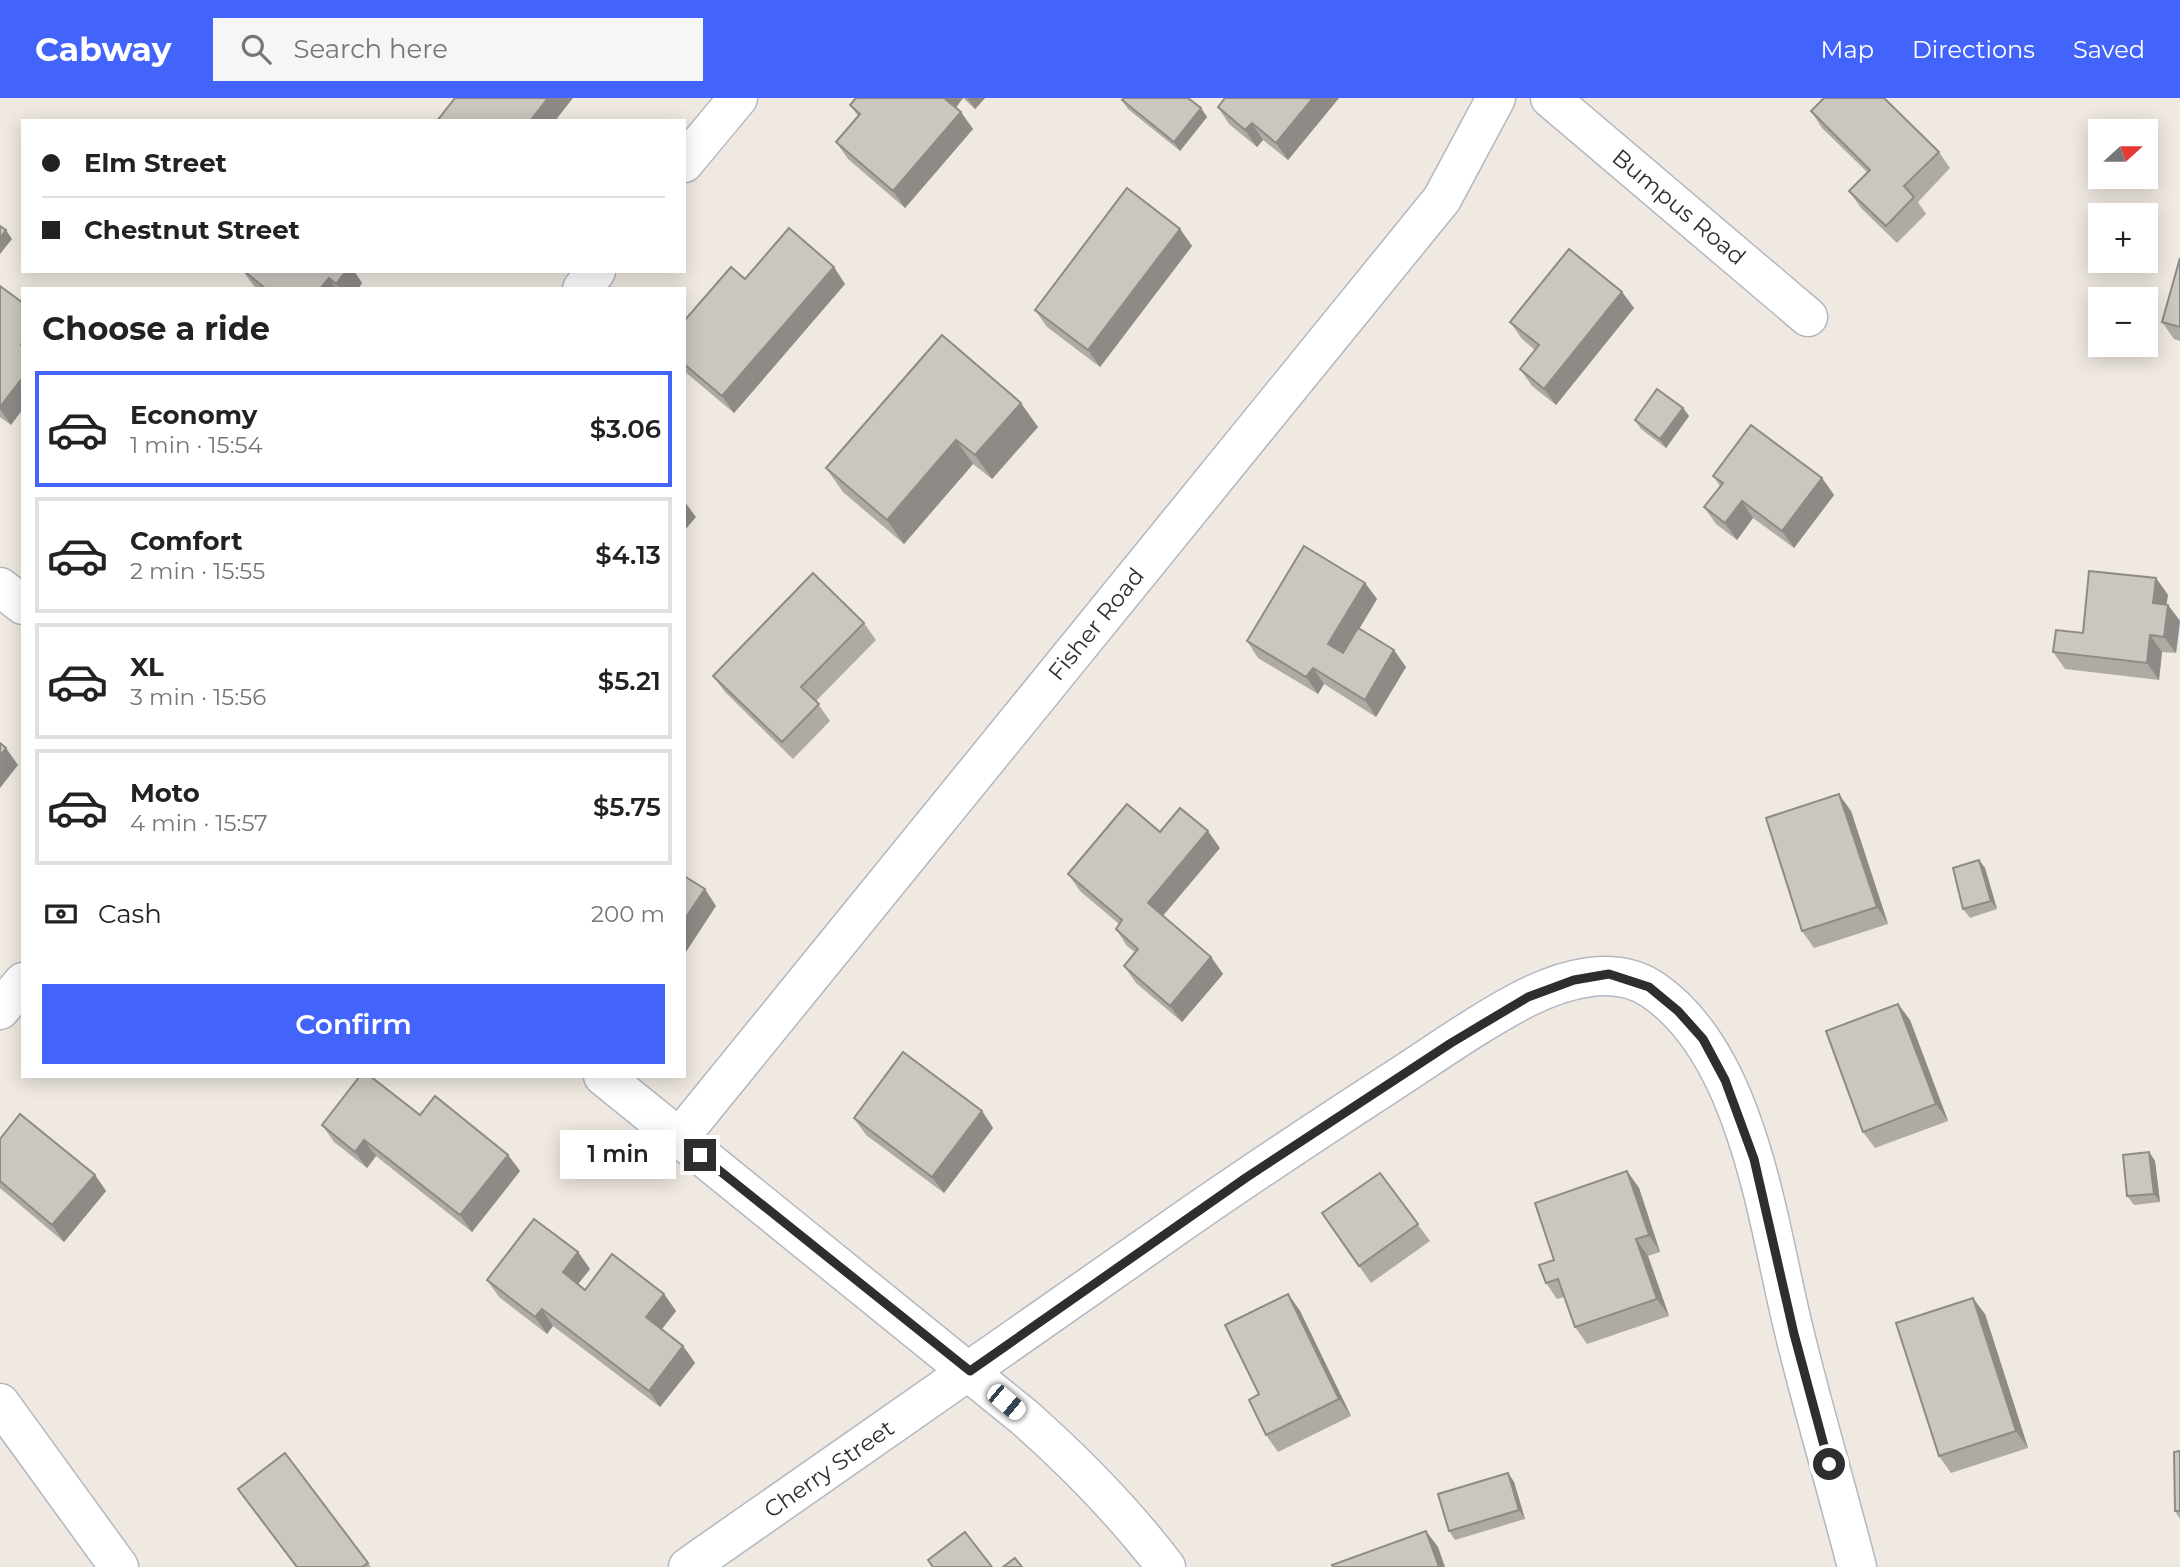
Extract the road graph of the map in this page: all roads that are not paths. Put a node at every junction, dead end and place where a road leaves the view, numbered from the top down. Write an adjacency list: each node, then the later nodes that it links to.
1 (738, 98): 4 (street)
2 (1496, 98): 13 (street, Fisher Road)
3 (1550, 98): 7 (street, Bumpus Road)
4 (686, 161)
5 (594, 273): 6 (street)
6 (584, 287)
7 (1808, 317)
8 (0, 587): 9 (street)
9 (21, 603)
10 (21, 984): 11 (street)
11 (0, 1010)
12 (605, 1078): 13 (street)
13 (679, 1138): 14 (street)
14 (970, 1371): 17 (street, Cherry Street); 18 (street); 19 (street, Cherry Street)
15 (0, 1403): 16 (street)
16 (119, 1567)
17 (688, 1567)
18 (1166, 1567)
19 (1857, 1567)

